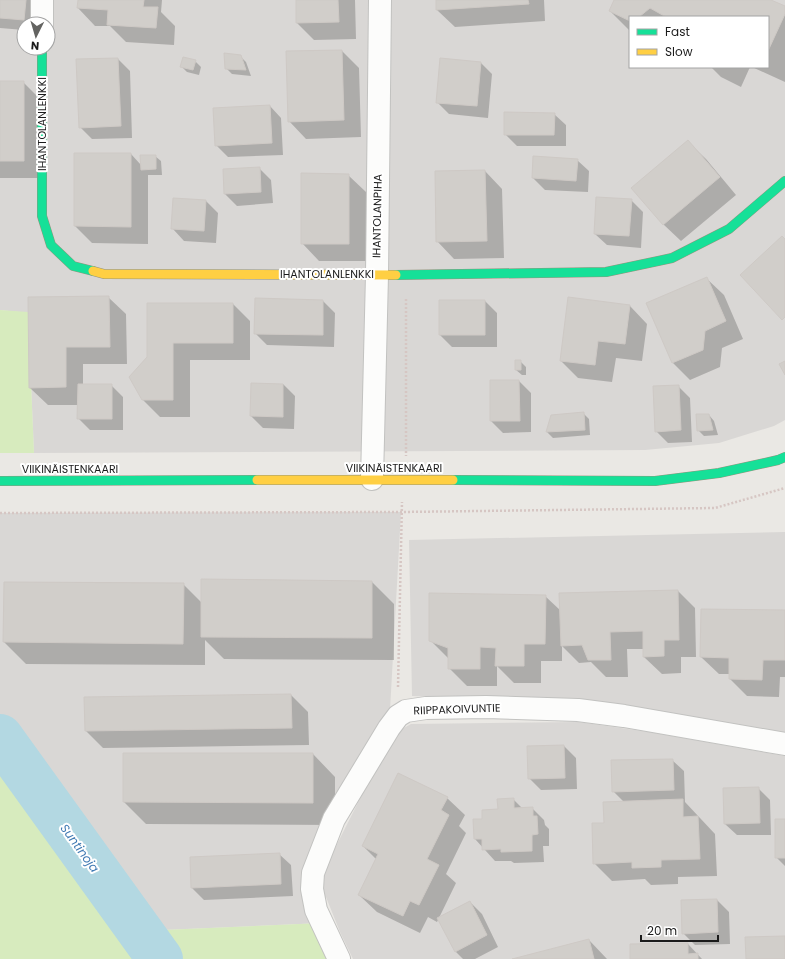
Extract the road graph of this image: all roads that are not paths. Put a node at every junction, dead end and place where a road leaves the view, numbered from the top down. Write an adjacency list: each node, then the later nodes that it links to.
1 (42, 0): 3 (street)
2 (380, 0): 6 (street, IHANTOLANPIHA)
3 (42, 16)
4 (42, 56): 6 (street, IHANTOLANLENKKI)
5 (785, 181): 6 (street, IHANTOLANLENKKI)
6 (377, 274): 8 (street, IHANTOLANPIHA)
7 (785, 457): 8 (street, VIIKINÄISTENKAARI)
8 (372, 479): 9 (street, VIIKINÄISTENKAARI)
9 (0, 481)
10 (785, 744): 11 (street, RIIPPAKOIVUNTIE)
11 (339, 959)

